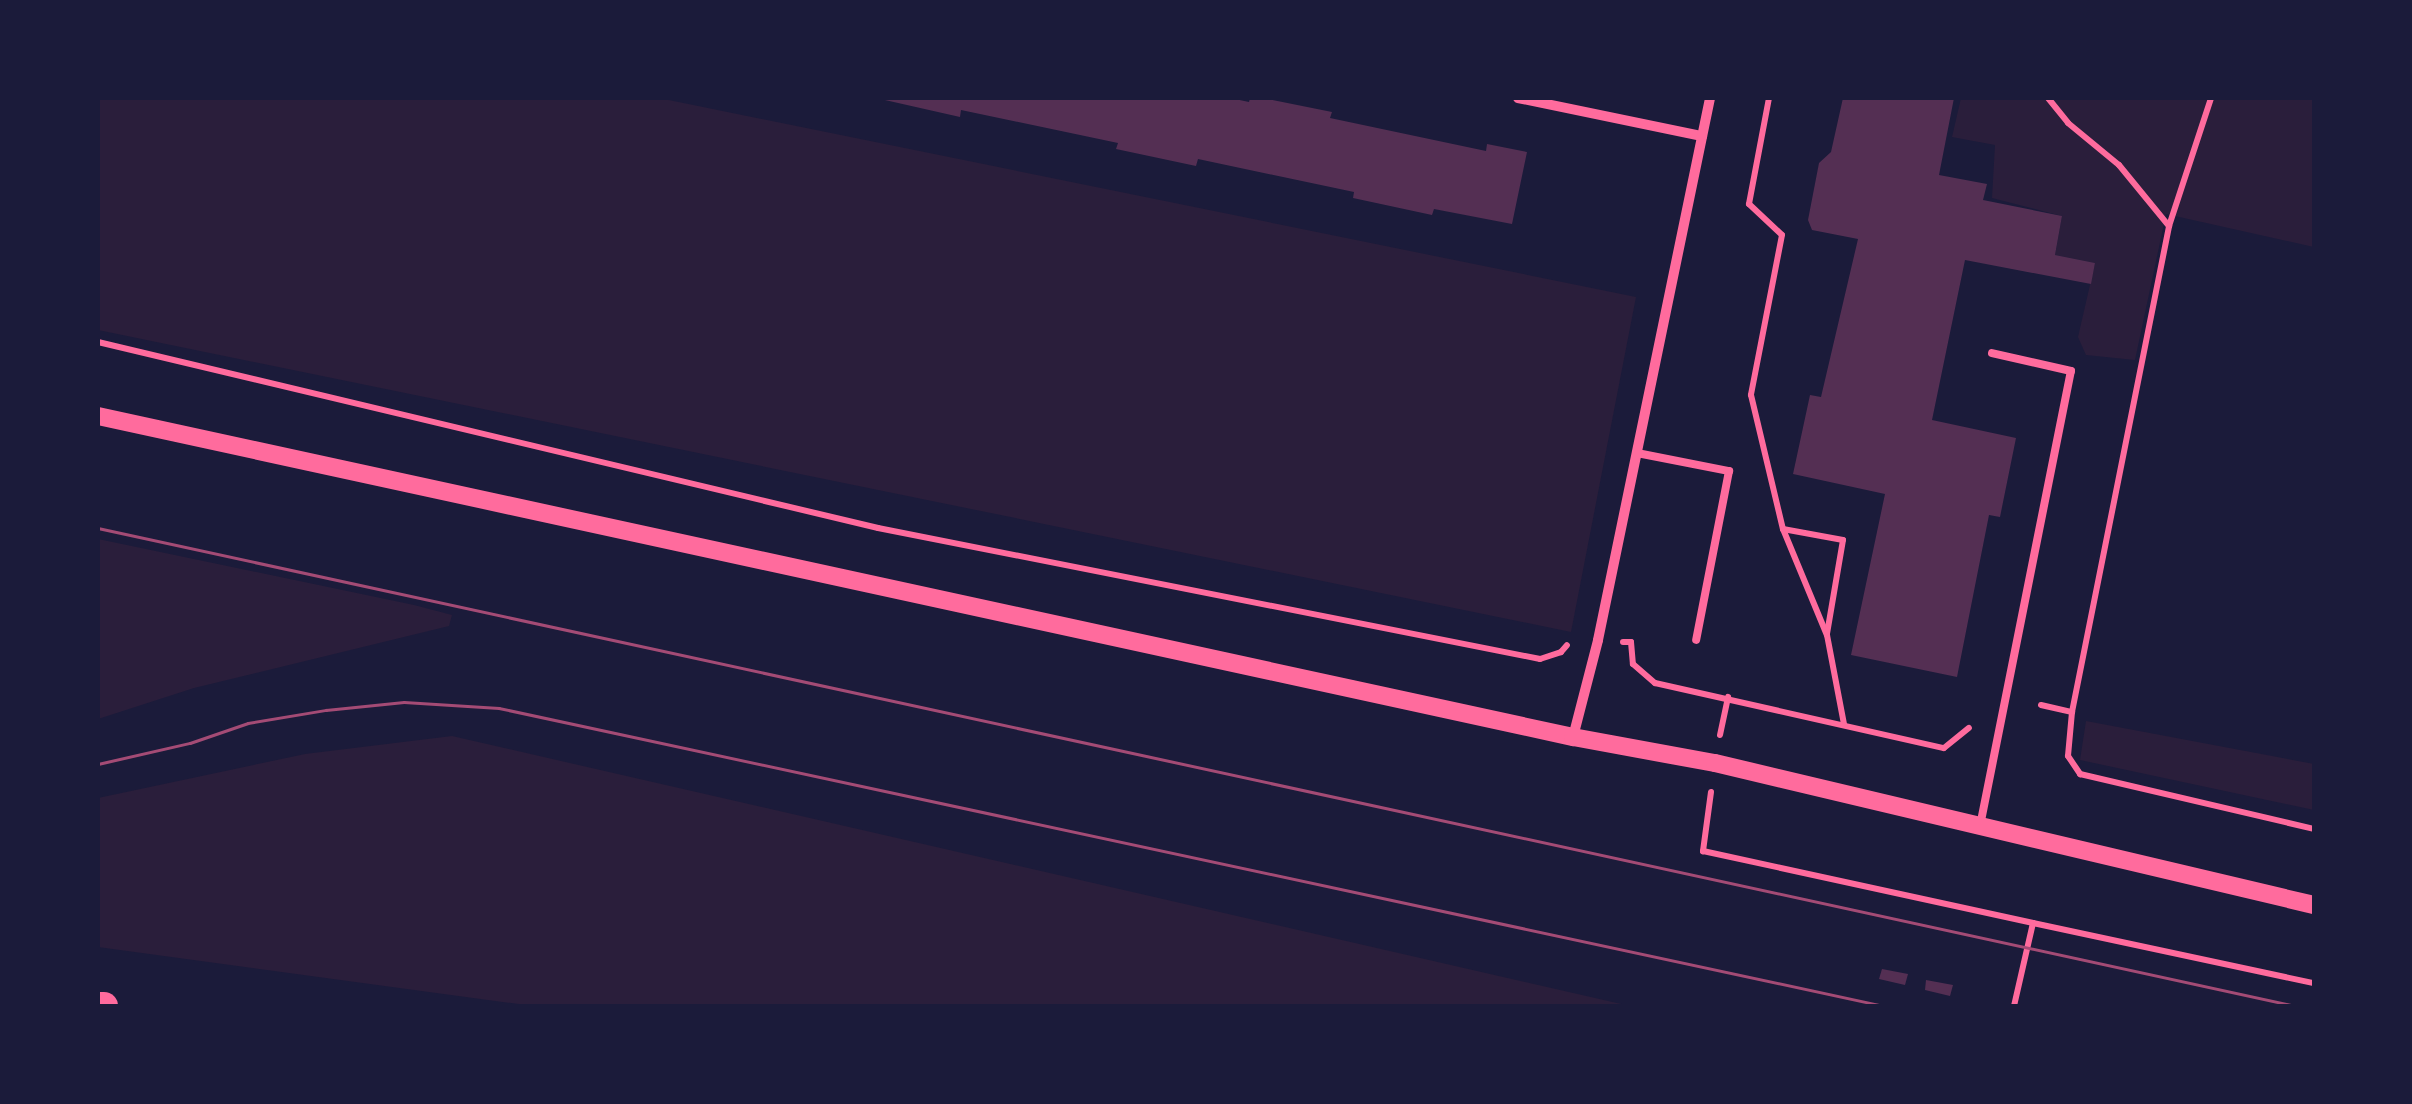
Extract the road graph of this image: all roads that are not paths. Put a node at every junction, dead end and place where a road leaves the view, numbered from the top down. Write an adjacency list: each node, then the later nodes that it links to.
1 (1518, 98): 3 (street)
2 (1710, 98): 3 (street)
3 (1702, 136): 6 (street)
4 (1992, 353): 9 (lane)
5 (98, 416): 8 (street)
6 (1637, 452): 7 (lane); 8 (street)
7 (1696, 640)
8 (1573, 737): 9 (street)
9 (1980, 826): 10 (street)
10 (2314, 905)

